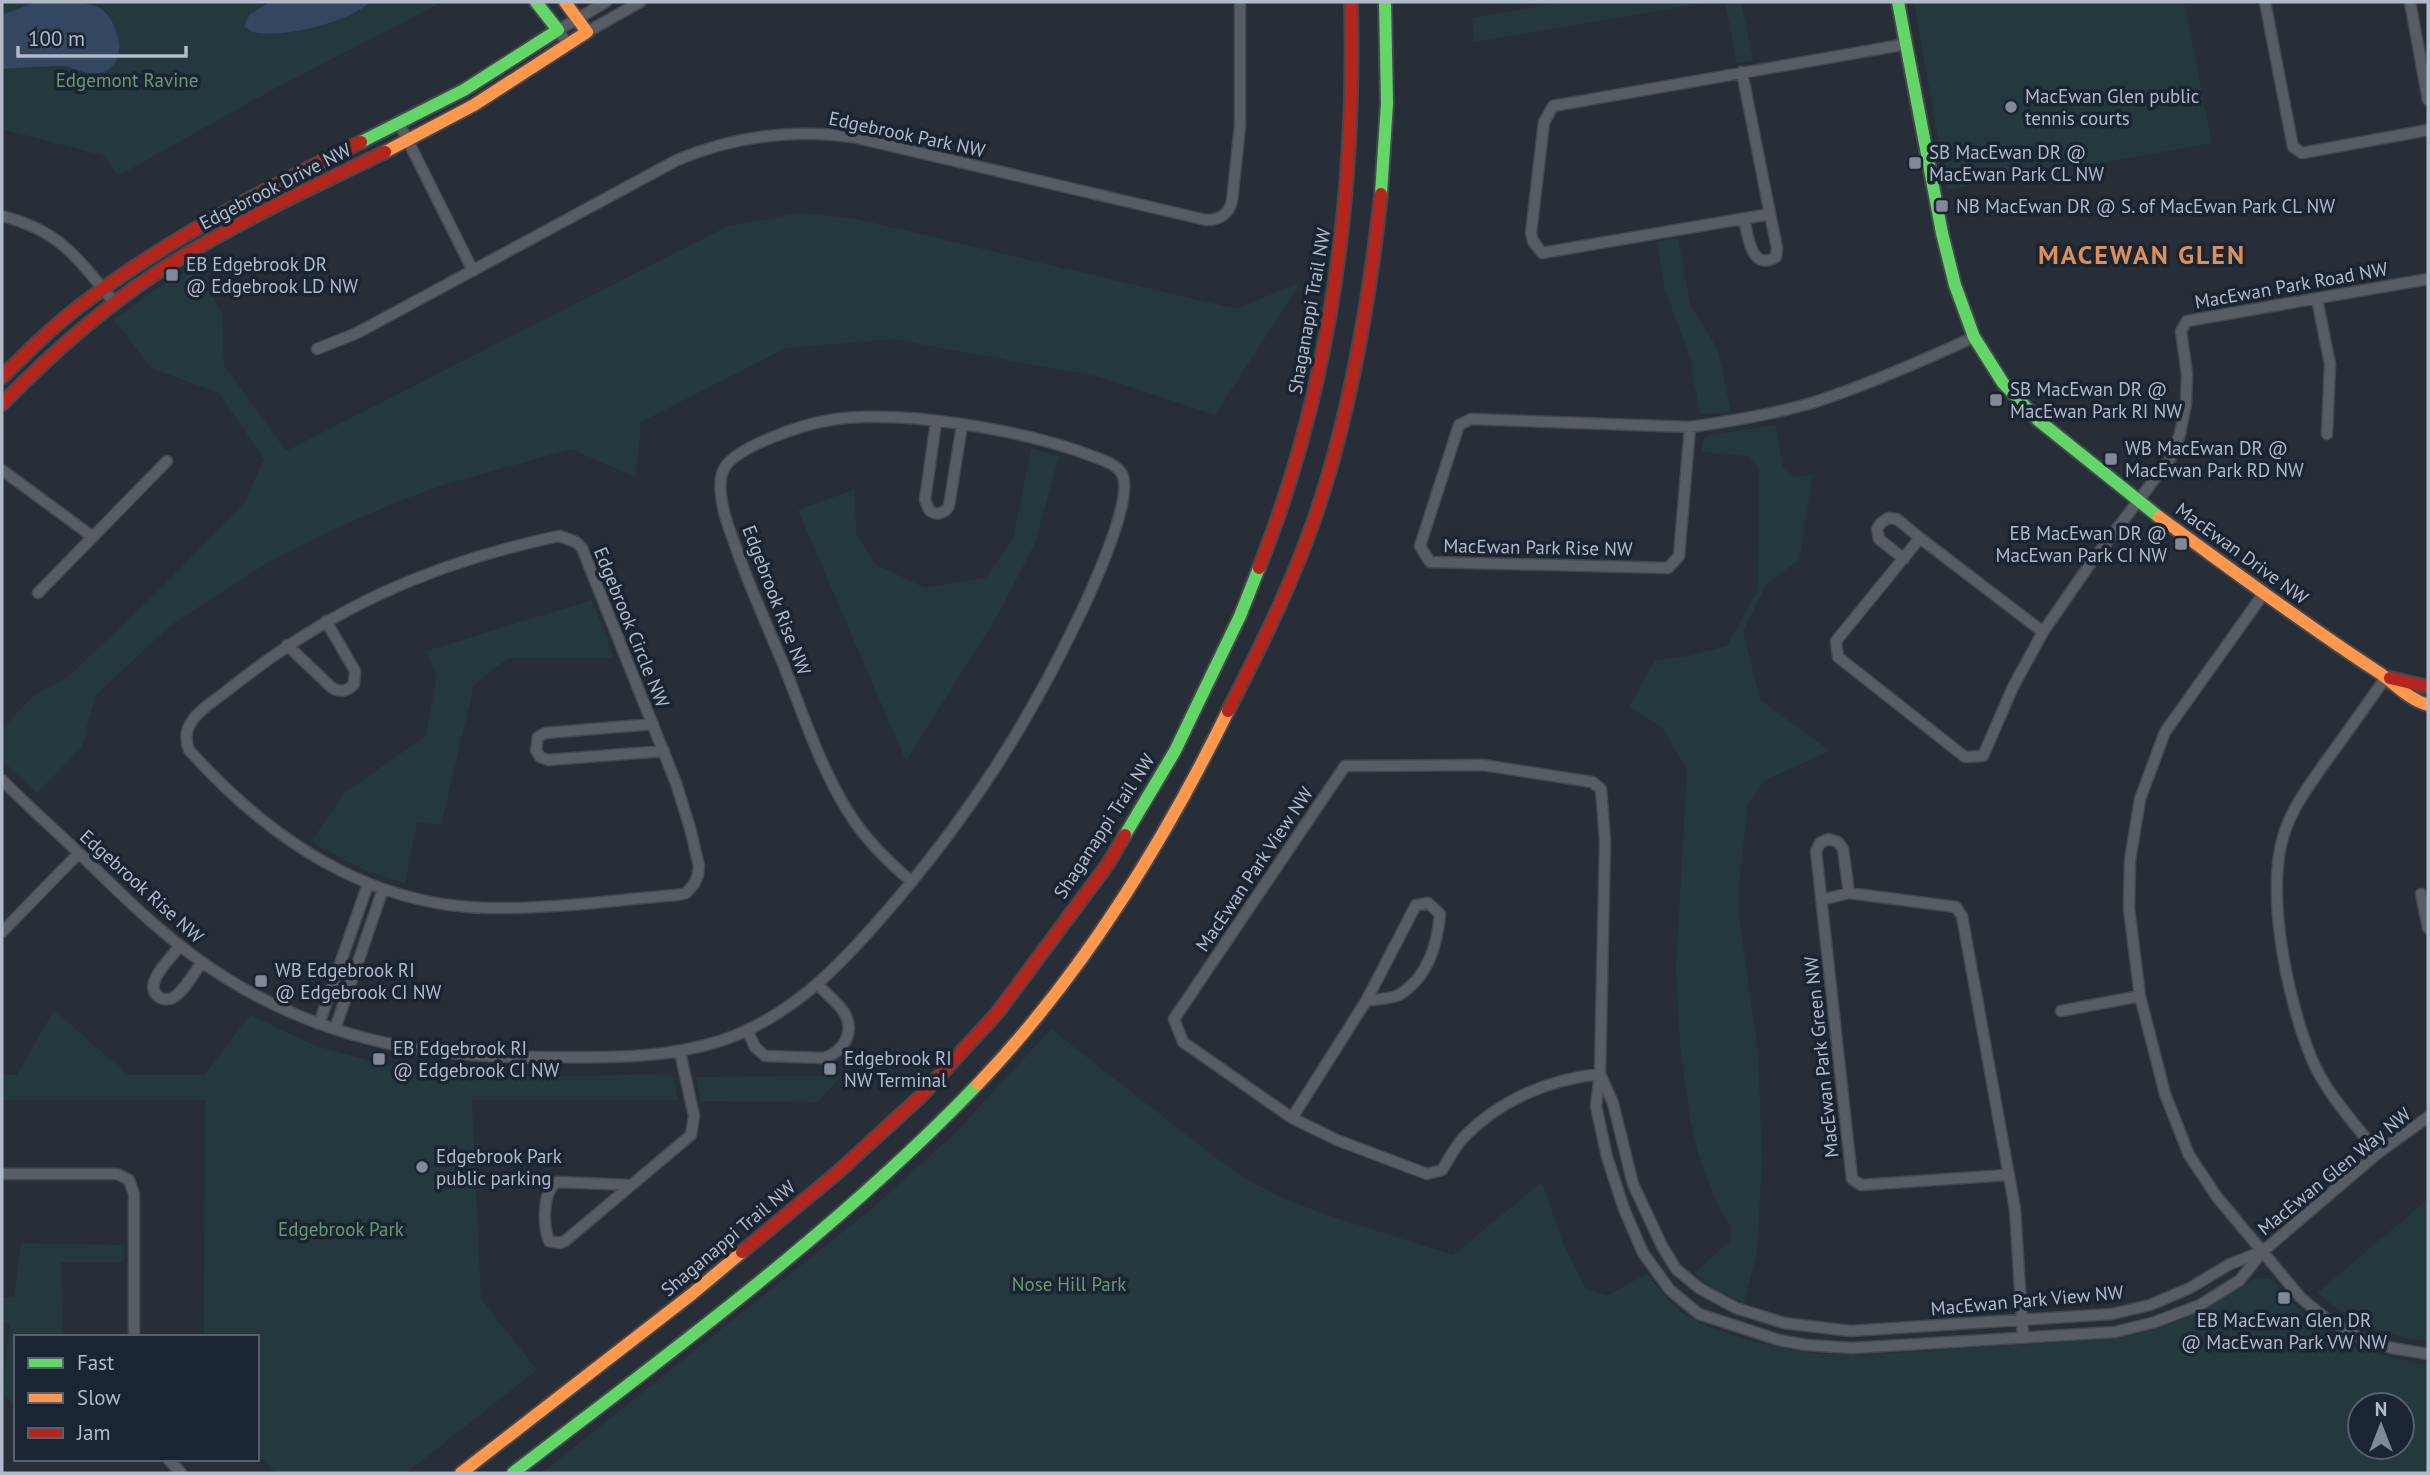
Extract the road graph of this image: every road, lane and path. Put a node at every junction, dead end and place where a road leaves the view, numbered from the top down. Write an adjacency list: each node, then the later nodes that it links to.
1 (536, 2): 11 (main road)
2 (565, 2): 11 (main road)
3 (606, 2): 11 (street)
4 (640, 2): 12 (street)
5 (1240, 2): 23 (street, Edgebrook Park NW)
6 (1350, 2): 88 (main road, Shaganappi Trail NW)
7 (1385, 2): 89 (main road)
8 (1898, 2): 13 (main road, MacEwan Drive NW)
9 (2265, 2): 18 (street)
10 (2410, 2): 16 (street)
11 (568, 23): 12 (main road); 14 (street); 17 (main road, Edgebrook Drive NW)
12 (587, 32): 14 (main road, Edgebrook Drive NW)
13 (1908, 44): 15 (street); 28 (main road, MacEwan Drive NW)
14 (568, 45): 19 (main road, Edgebrook Drive NW)
15 (1742, 72): 20 (street); 22 (street)
16 (2428, 100)
17 (399, 123): 19 (street); 25 (main road, Edgebrook Drive NW)
18 (2428, 130)
19 (407, 140): 23 (street); 27 (main road, Edgebrook Drive NW)
20 (1770, 214): 22 (street); 22 (street)
21 (2, 216): 25 (street)
22 (1744, 219)
23 (473, 271): 29 (street)
24 (2428, 279): 26 (street, MacEwan Park Road NW)
25 (102, 288): 27 (street); 30 (main road, Edgebrook Drive NW)
26 (2317, 299): 35 (street); 38 (street, MacEwan Park Road NW)
27 (114, 302): 31 (main road, Edgebrook Drive NW)
28 (1974, 337): 34 (street, MacEwan Park Rise NW); 38 (main road, MacEwan Drive NW)
29 (317, 349)
30 (2, 377)
31 (2, 404)
32 (936, 422): 33 (street, Edgebrook Rise NW); 33 (street); 54 (street, Edgebrook Rise NW)
33 (962, 425): 54 (street, Edgebrook Rise NW)
34 (1690, 427): 34 (street, MacEwan Park Rise NW)
35 (2327, 434)
36 (167, 461): 39 (street)
37 (2, 470): 39 (street)
38 (2139, 502): 43 (main road, MacEwan Drive NW); 45 (street, MacEwan Park Road NW)
39 (93, 537): 42 (street)
40 (1920, 538): 41 (street); 41 (street); 45 (street)
41 (1904, 559): 45 (street, MacEwan Park Road NW)
42 (38, 593)
43 (2264, 593): 47 (main road, MacEwan Drive NW); 65 (street)
44 (326, 621): 46 (street, Edgebrook Circle NW); 46 (street); 50 (street, Edgebrook Circle NW)
45 (2043, 632)
46 (287, 645): 55 (street, Edgebrook Circle NW)
47 (2386, 677): 48 (main road, MacEwan Drive NW); 49 (main road, MacEwan Drive NW); 75 (street)
48 (2428, 687)
49 (2428, 705)
50 (653, 724): 51 (street, Edgebrook Circle NW); 51 (street)
51 (664, 751): 56 (street, Edgebrook Circle NW)
52 (2, 780): 53 (street, Edgebrook Rise NW)
53 (79, 853): 61 (street); 62 (street, Edgebrook Rise NW)
54 (912, 882): 64 (street, Edgebrook Rise NW)
55 (368, 884): 56 (street, Edgebrook Circle NW); 68 (street)
56 (383, 890): 69 (street)
57 (1849, 893): 59 (street); 59 (street, MacEwan Park Green NW); 77 (street)
58 (2421, 894): 60 (street)
59 (1821, 900): 77 (street, MacEwan Park Green NW)
60 (2428, 928)
61 (2, 932)
62 (179, 947): 63 (street, Edgebrook Rise NW); 63 (street)
63 (201, 962): 68 (street, Edgebrook Rise NW)
64 (818, 985): 70 (street, Edgebrook Rise NW); 70 (street)
65 (2140, 996): 67 (street); 81 (street)
66 (1366, 1001): 66 (street); 74 (street)
67 (2061, 1011)
68 (319, 1024): 69 (street, Edgebrook Rise NW)
69 (335, 1029): 71 (street, Edgebrook Rise NW)
70 (747, 1030): 71 (street, Edgebrook Rise NW)
71 (680, 1052): 78 (street)
72 (1600, 1073): 74 (street, MacEwan Park View NW); 74 (street, MacEwan Park View NW); 79 (street, MacEwan Park View NW); 80 (street, MacEwan Park View NW)
73 (2428, 1117): 75 (street, MacEwan Glen Way NW)
74 (1292, 1118)
75 (2378, 1153): 81 (street, MacEwan Glen Way NW)
76 (2, 1174): 84 (street)
77 (2008, 1175): 82 (street)
78 (631, 1185): 78 (street)
79 (1641, 1201): 80 (street); 83 (street, MacEwan Park View NW)
80 (1624, 1209): 86 (street, MacEwan Park View NW)
81 (2262, 1252): 82 (street, MacEwan Park View NW); 85 (street, MacEwan Park View NW); 87 (street)
82 (2021, 1321): 83 (street, MacEwan Park View NW); 85 (street)
83 (1832, 1329): 86 (street)
84 (134, 1335)
85 (2023, 1338): 86 (street, MacEwan Park View NW)
86 (1832, 1347)
87 (2428, 1354)
88 (461, 1473)
89 (513, 1473)

